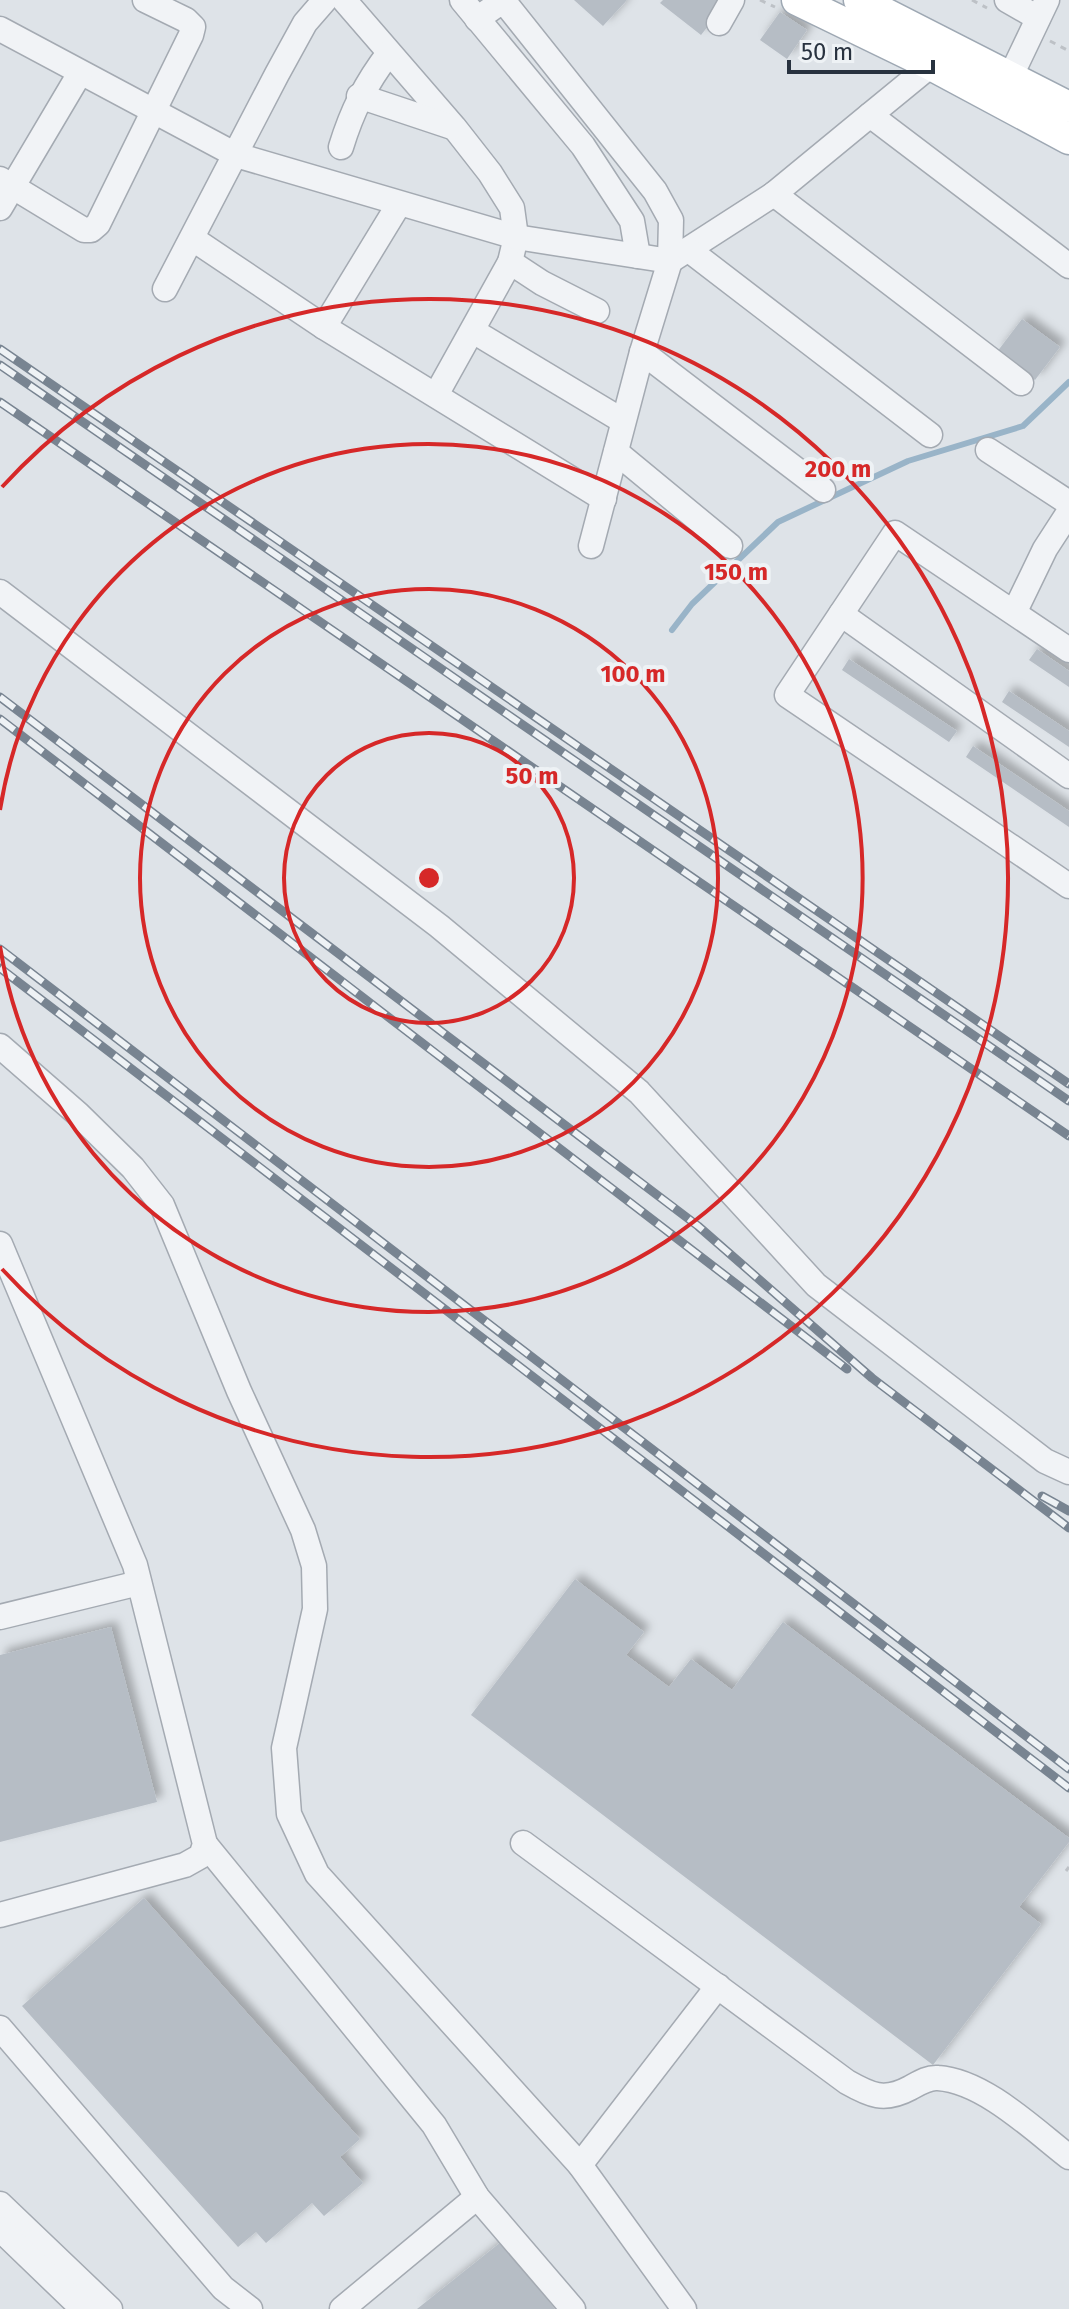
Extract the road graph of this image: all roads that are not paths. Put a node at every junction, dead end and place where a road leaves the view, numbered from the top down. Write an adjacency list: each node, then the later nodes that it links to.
1 (145, 0): 20 (street)
2 (325, 0): 25 (street)
3 (344, 0): 13 (street)
4 (732, 0): 11 (street)
5 (797, 0): 15 (main road)
6 (859, 0): 19 (main road)
7 (898, 0): 14 (main road)
8 (1007, 0): 10 (street)
9 (481, 9): 32 (street); 32 (street)
10 (1043, 9): 14 (street)
11 (719, 23)
12 (0, 29): 16 (street)
13 (389, 53): 18 (street); 22 (street)
14 (1017, 63): 17 (main road)
15 (931, 65): 21 (street); 23 (main road)
16 (80, 73): 20 (street); 26 (street)
17 (1069, 89)
18 (359, 96): 22 (street); 24 (street)
19 (1069, 107)
20 (153, 109): 25 (street); 26 (street)
21 (870, 115): 27 (street); 34 (street)
22 (454, 127): 30 (street)
23 (1069, 139)
24 (341, 147)
25 (236, 155): 28 (street); 31 (street)
26 (6, 183): 29 (street)
27 (774, 194): 32 (street); 40 (street)
28 (399, 204): 30 (street); 37 (street)
29 (0, 208)
30 (516, 237): 32 (street); 33 (street)
31 (193, 239): 35 (street); 37 (street)
32 (660, 257): 39 (street); 43 (street)
33 (510, 262): 36 (street); 38 (street)
34 (1069, 266)
35 (165, 289)
36 (597, 311)
37 (324, 327): 41 (street)
38 (473, 331): 41 (street); 42 (street)
39 (642, 352): 42 (street); 46 (street)
40 (1021, 383)
41 (436, 395): 47 (street)
42 (619, 418): 45 (street)
43 (930, 435)
44 (988, 450): 48 (street)
45 (616, 452): 47 (street); 51 (street)
46 (823, 490)
47 (597, 495): 50 (street)
48 (1069, 503)
49 (1069, 512): 53 (street)
50 (591, 546)
51 (730, 546)
52 (0, 592): 60 (street)
53 (1015, 611): 54 (street); 55 (street)
54 (841, 614): 56 (street); 57 (street)
55 (1069, 650)
56 (1069, 776)
57 (1069, 886)
58 (0, 1046): 69 (street)
59 (0, 1244): 61 (street)
60 (1069, 1472)
61 (139, 1583): 62 (street); 64 (street)
62 (0, 1617)
63 (523, 1843): 66 (street)
64 (205, 1844): 65 (street); 70 (street)
65 (0, 1915)
66 (718, 1986): 68 (street); 69 (street)
67 (0, 2028): 75 (street)
68 (1069, 2157)
69 (580, 2165): 78 (street)
70 (477, 2197): 76 (street); 77 (street)
71 (0, 2204): 74 (street)
72 (0, 2229): 73 (street)
73 (83, 2309)
74 (110, 2309)
75 (250, 2309)
76 (342, 2309)
77 (573, 2309)
78 (684, 2309)

